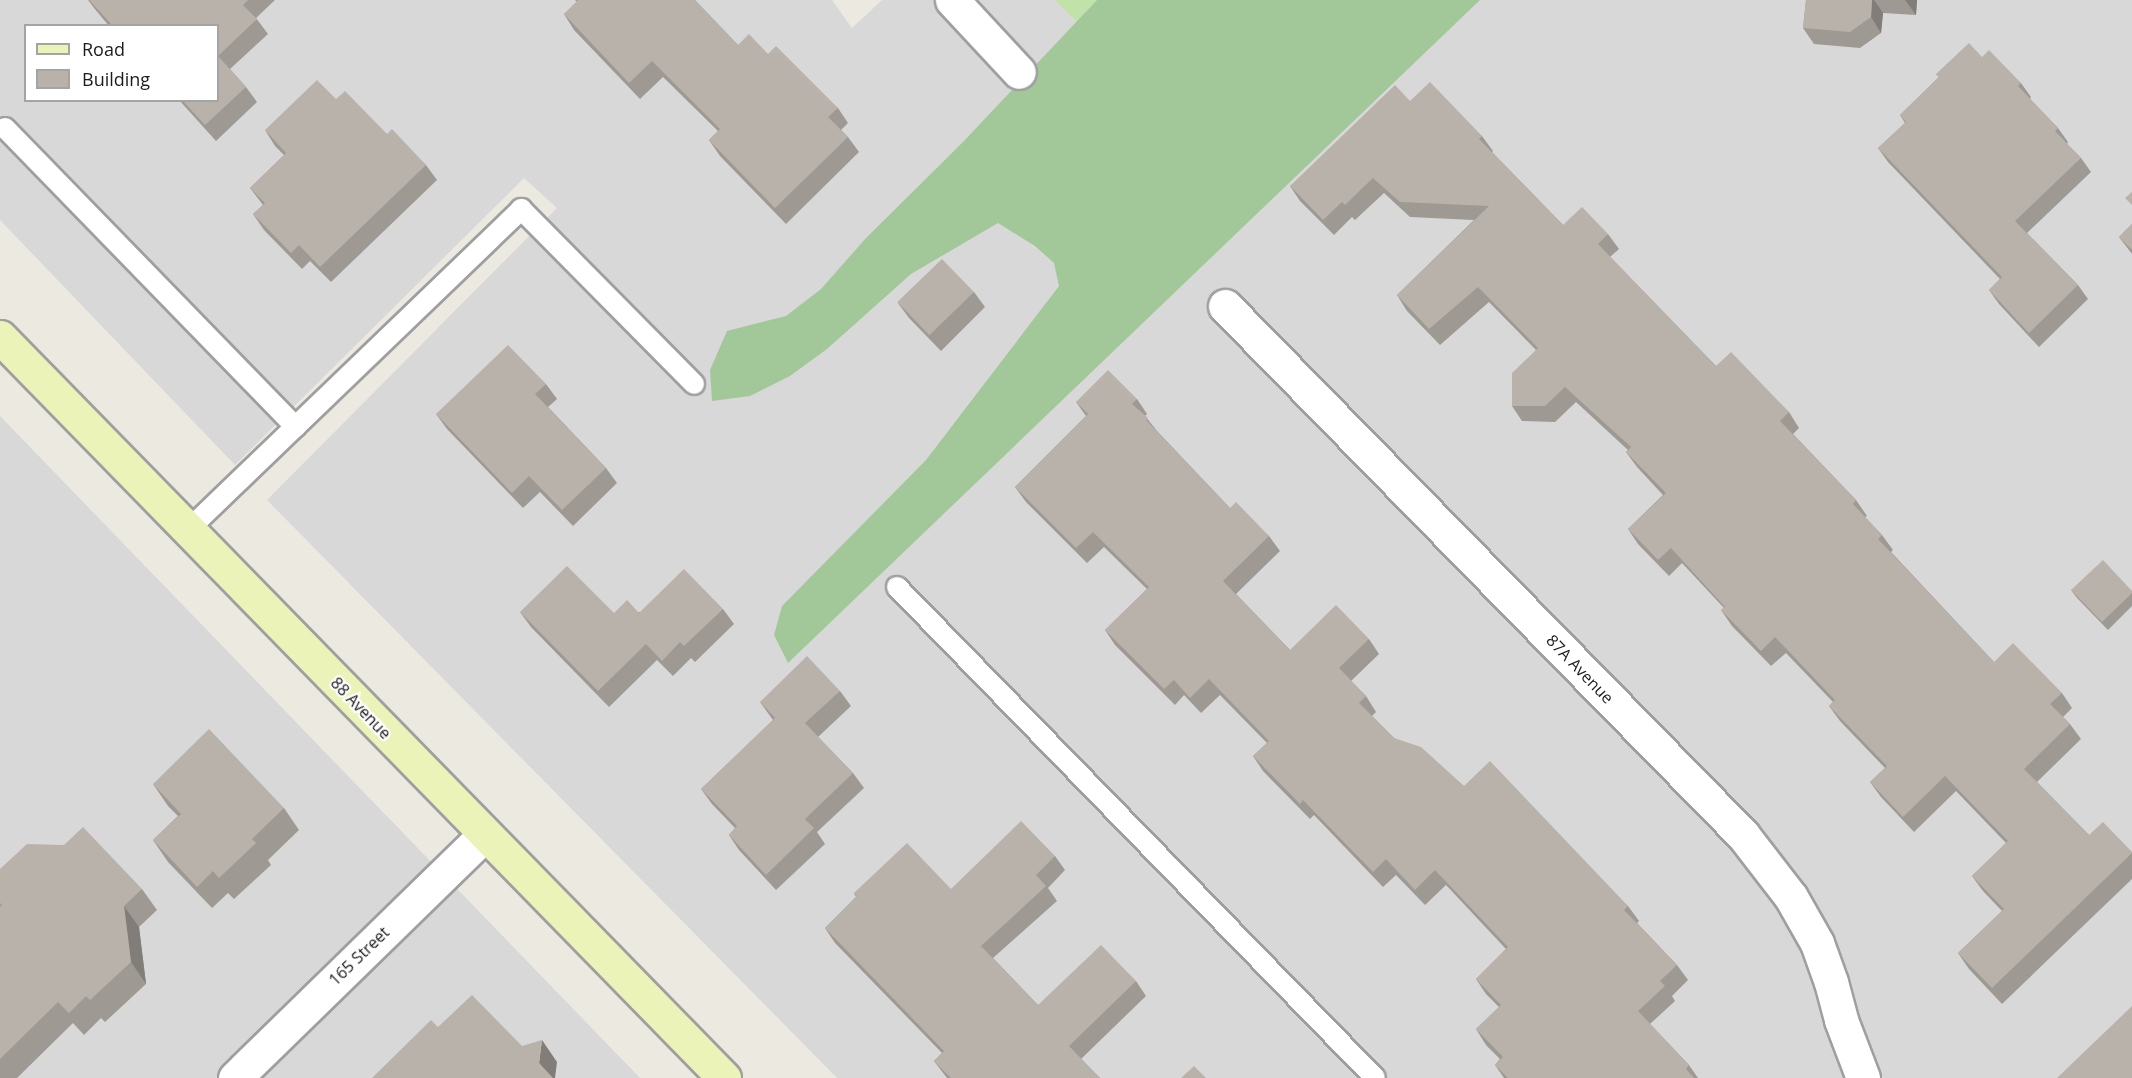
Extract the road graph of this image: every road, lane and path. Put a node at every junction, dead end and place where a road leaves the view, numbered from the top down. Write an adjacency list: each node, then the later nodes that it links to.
1 (952, 0): 2 (street)
2 (1018, 72)
3 (5, 128): 7 (lane)
4 (1225, 306): 14 (street, 87A Avenue)
5 (0, 337): 8 (main road, 88 Avenue)
6 (694, 384): 7 (lane)
7 (296, 427): 8 (lane)
8 (188, 530): 10 (main road, 88 Avenue)
9 (897, 587): 13 (lane)
10 (484, 835): 11 (street, 165 Street); 12 (main road, 88 Avenue)
11 (235, 1078)
12 (724, 1078)
13 (1375, 1078)
14 (1863, 1078)

